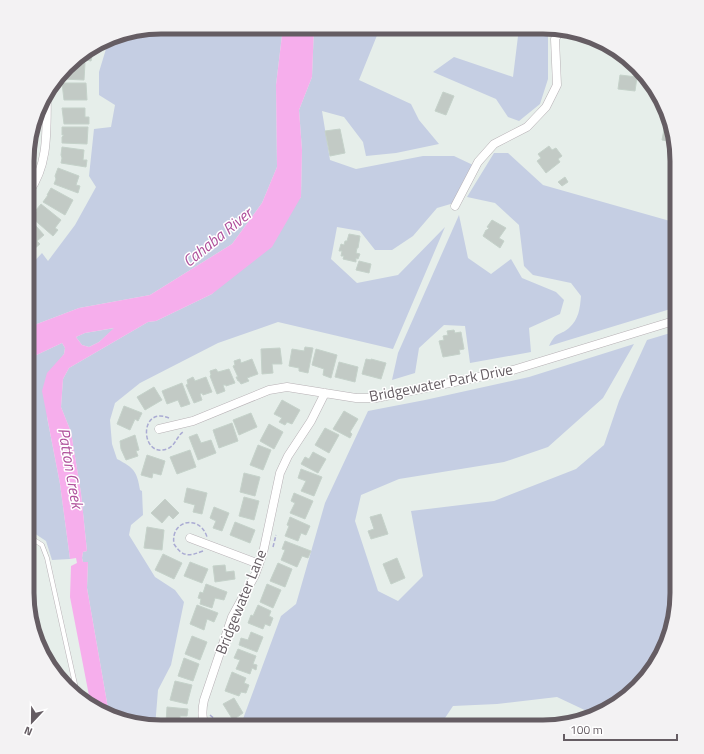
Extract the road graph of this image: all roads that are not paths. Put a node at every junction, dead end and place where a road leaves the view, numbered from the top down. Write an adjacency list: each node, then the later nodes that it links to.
1 (557, 35): 4 (street)
2 (47, 107): 3 (street)
3 (34, 183)
4 (455, 206)
5 (670, 322): 6 (street, Bridgewater Park Drive)
6 (325, 393): 7 (street, Bridgewater Park Drive); 10 (street, Bridgewater Lane)
7 (159, 429)
8 (190, 538): 10 (street)
9 (34, 540): 11 (lane)
10 (259, 564): 12 (street, Bridgewater Lane)
11 (76, 687)
12 (204, 720)

